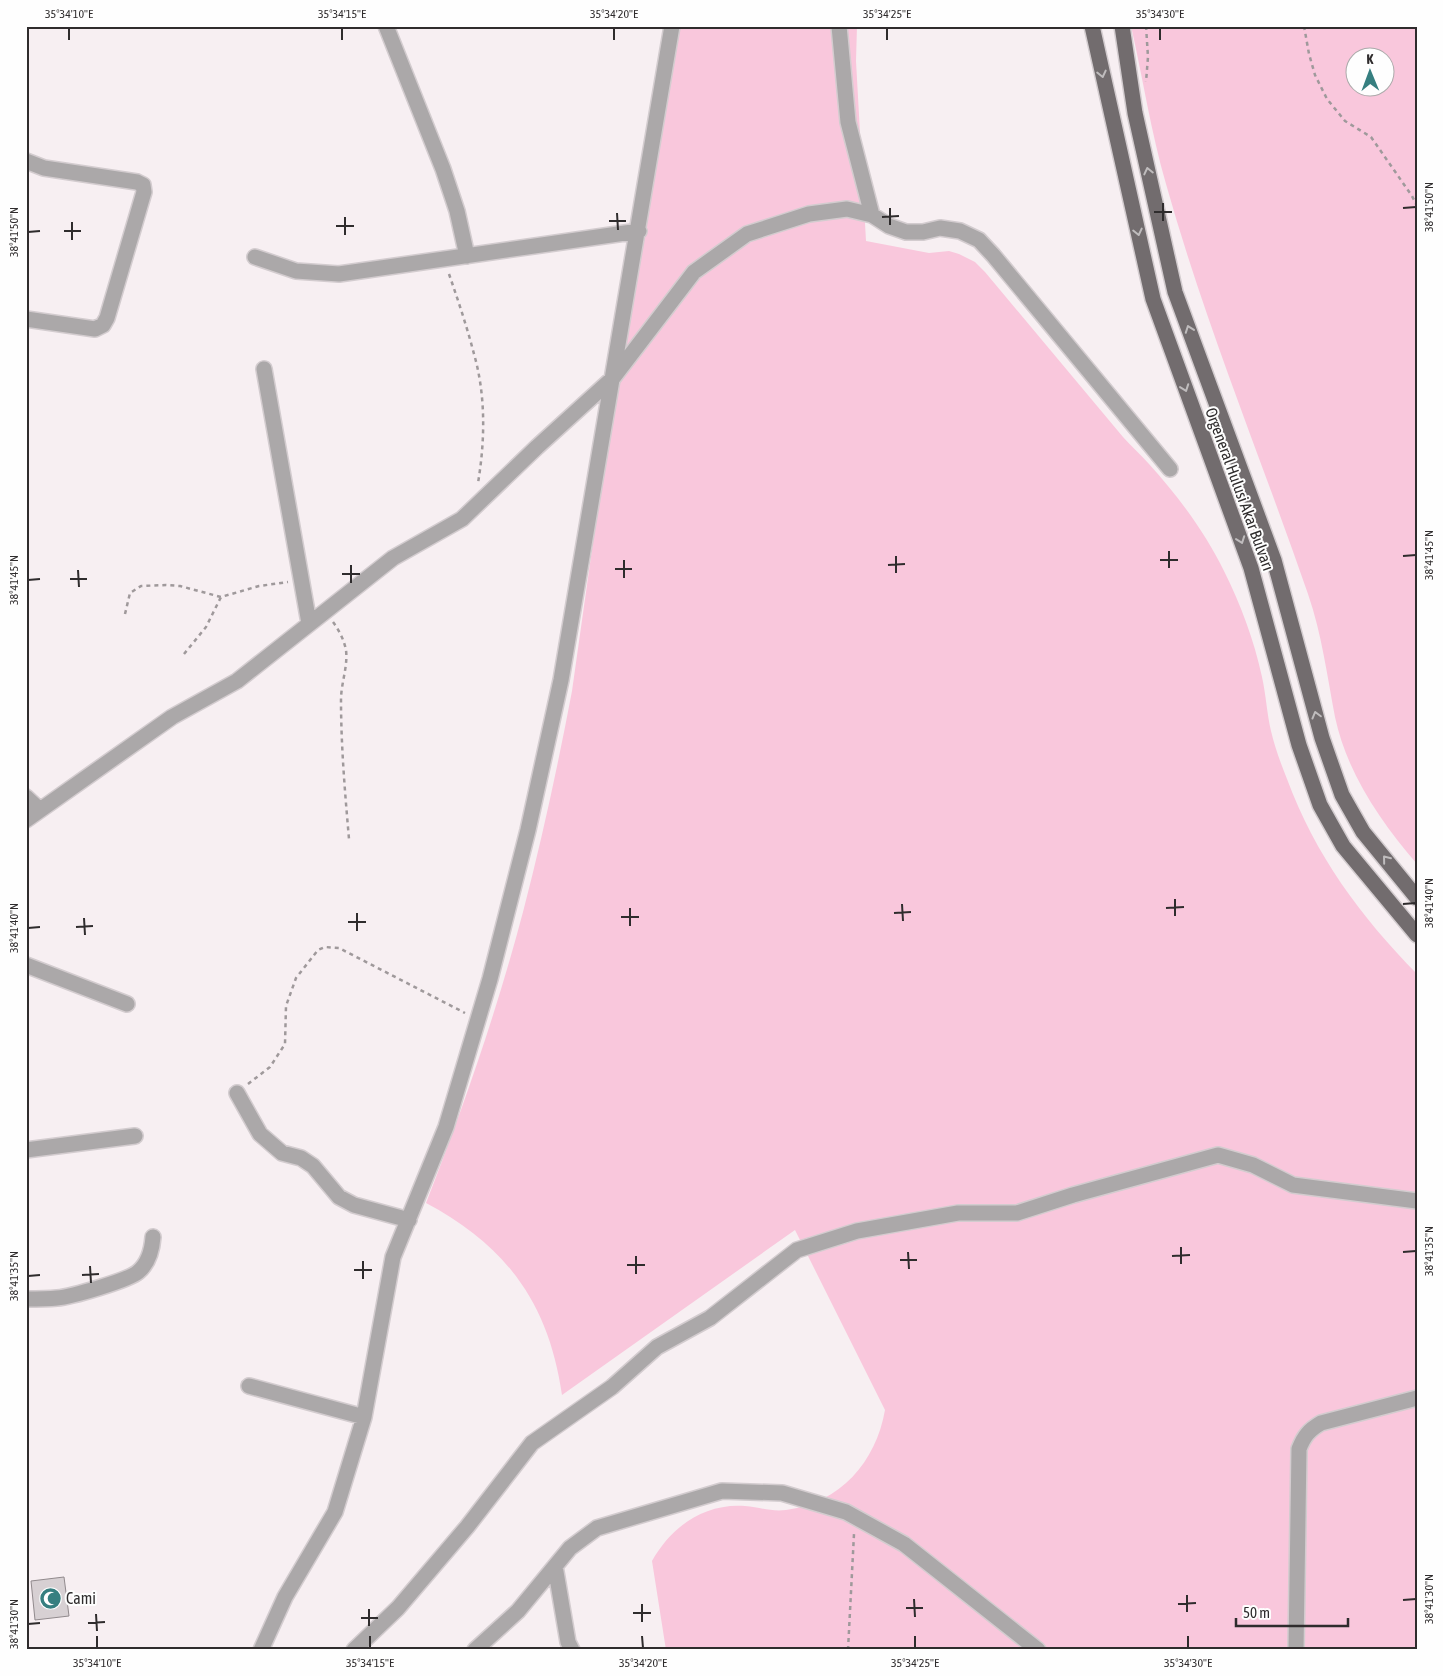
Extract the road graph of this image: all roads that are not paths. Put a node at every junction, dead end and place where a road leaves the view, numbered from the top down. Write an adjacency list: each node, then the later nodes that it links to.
1 (386, 26): 9 (street)
2 (672, 26): 8 (street)
3 (839, 26): 7 (street)
4 (1092, 26): 20 (main road, Orgeneral Hulusi Akar Bulvarı, one-way to 20)
5 (1122, 26): 19 (main road, Orgeneral Hulusi Akar Bulvarı, one-way to 5)
6 (26, 161): 11 (street)
7 (872, 215): 13 (street); 14 (street)
8 (638, 230): 9 (street); 13 (street)
9 (467, 256): 10 (street)
10 (254, 257)
11 (26, 318)
12 (264, 369): 15 (street)
13 (613, 378): 15 (street); 27 (street)
14 (1170, 469)
15 (309, 623): 17 (street)
16 (26, 797): 17 (street)
17 (40, 810): 18 (street)
18 (26, 820)
19 (1417, 898)
20 (1417, 935)
21 (26, 965): 22 (street)
22 (127, 1004)
23 (237, 1093): 27 (street)
24 (135, 1136): 25 (street)
25 (26, 1150)
26 (1417, 1201): 35 (street)
27 (409, 1220): 32 (street)
28 (153, 1237): 29 (street)
29 (26, 1299)
30 (249, 1386): 32 (street)
31 (1417, 1398): 39 (street)
32 (364, 1418): 34 (street)
33 (555, 1566): 36 (street); 37 (street); 38 (street)
34 (261, 1650)
35 (354, 1650)
36 (475, 1650)
37 (572, 1650)
38 (1038, 1650)
39 (1296, 1650)

